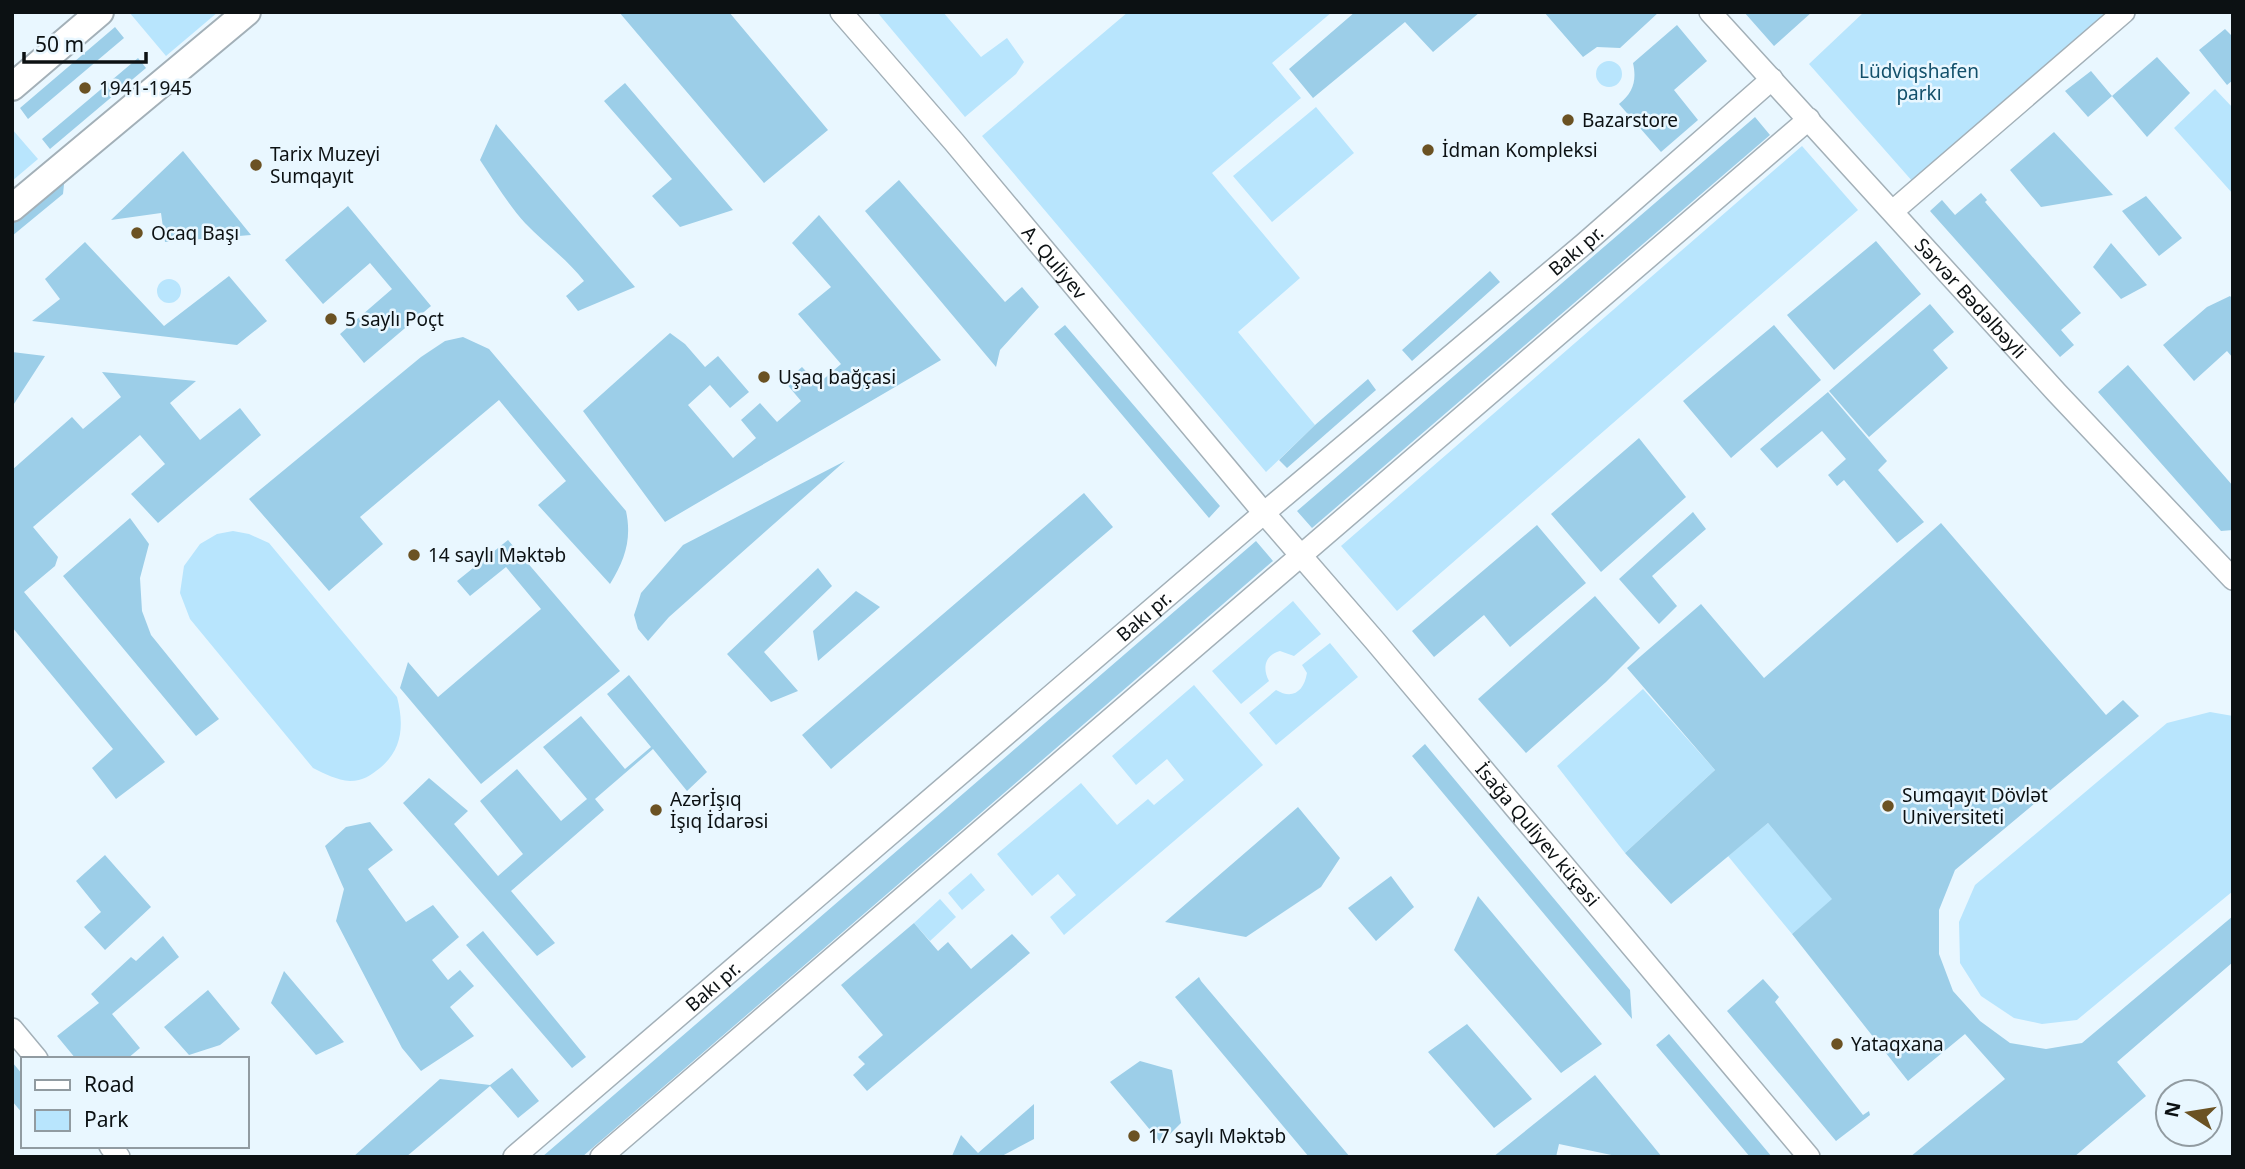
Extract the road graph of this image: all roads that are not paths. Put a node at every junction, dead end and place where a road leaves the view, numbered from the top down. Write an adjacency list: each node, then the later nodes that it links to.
1 (100, 12): 7 (main road)
2 (247, 12): 9 (main road)
3 (841, 12): 11 (street, A. Quliyev)
4 (1710, 12): 6 (street, Sərvər Bədəlbəyli)
5 (2124, 12): 10 (street)
6 (1772, 79): 8 (street, Sərvər Bədəlbəyli); 11 (street, Bakı pr.)
7 (12, 87)
8 (1809, 119): 10 (street, Sərvər Bədəlbəyli); 12 (street)
9 (12, 208)
10 (1893, 211): 13 (street, Sərvər Bədəlbəyli)
11 (1264, 513): 12 (street, İsağa Quliyev küçəsi); 16 (street, Bakı pr.)
12 (1301, 556): 17 (street); 18 (street, İsağa Quliyev küçəsi)
13 (2233, 579)
14 (12, 1029): 15 (street)
15 (35, 1057)
16 (514, 1157)
17 (601, 1157)
18 (1809, 1157)

